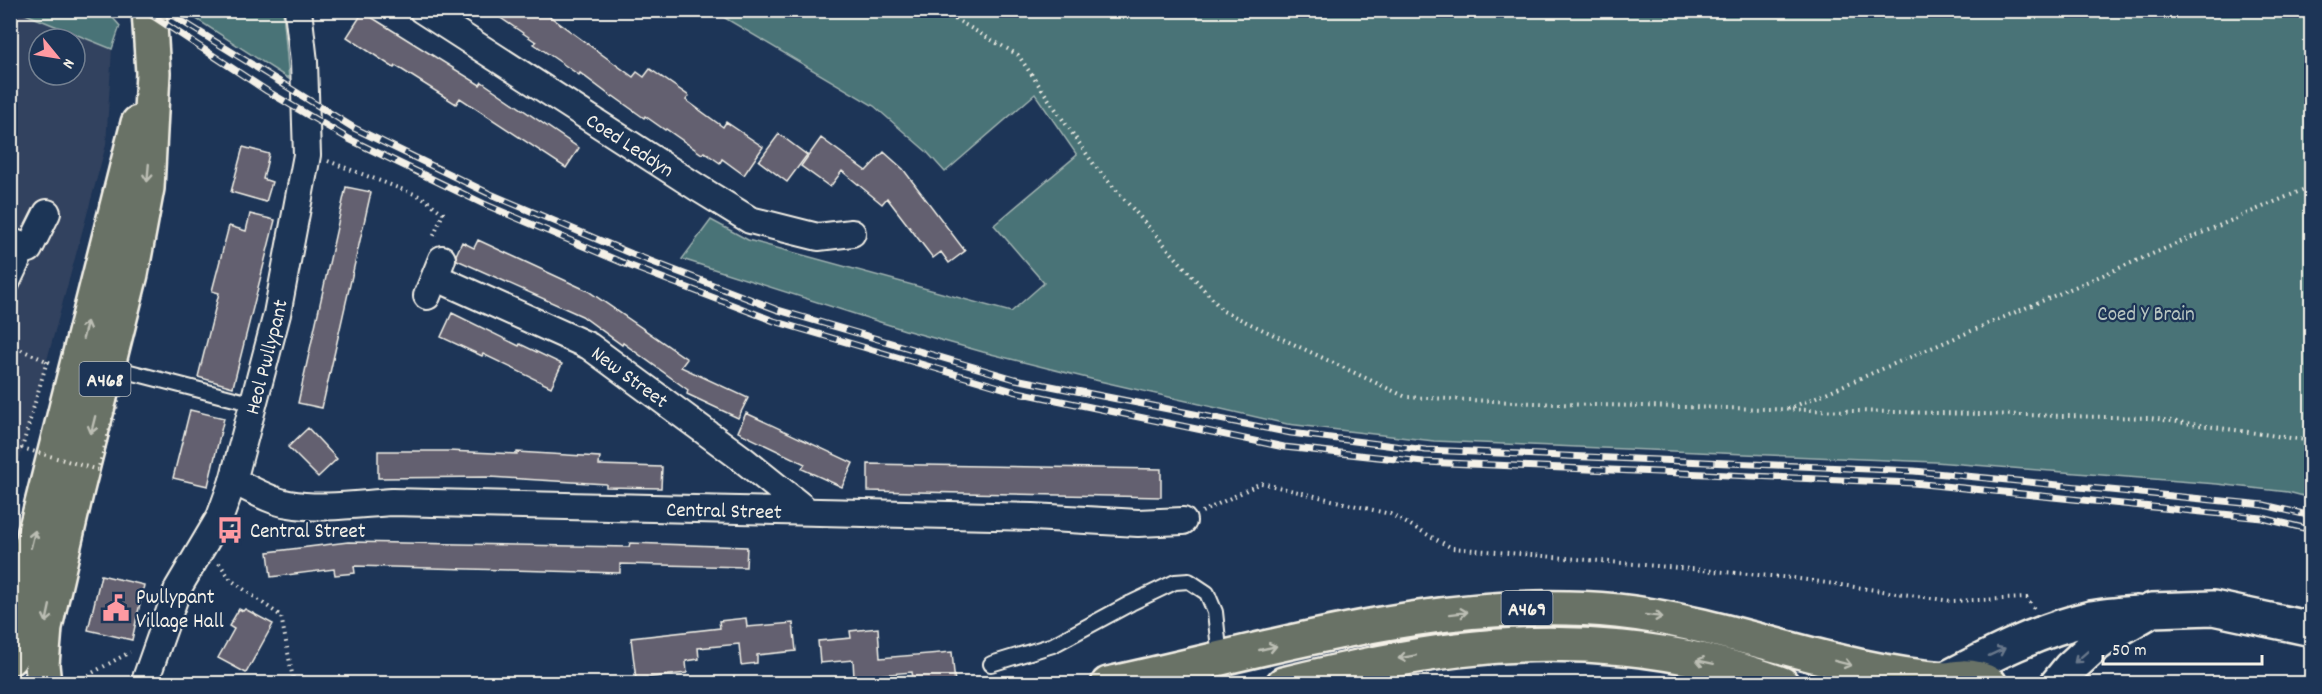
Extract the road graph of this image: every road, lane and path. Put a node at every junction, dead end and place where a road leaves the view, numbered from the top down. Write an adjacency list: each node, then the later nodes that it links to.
1 (149, 10): 5 (main road, A468)
2 (298, 10): 15 (street, Heol Pwllypant)
3 (422, 10): 9 (street, Coed Leddyn)
4 (939, 10): 16 (path)
5 (153, 73): 26 (main road, A468, one-way to 5); 30 (main road, A468, one-way to 30)
6 (342, 165): 11 (path)
7 (2312, 186): 16 (path)
8 (47, 213): 10 (street)
9 (852, 232)
10 (20, 245): 12 (lane)
11 (434, 269): 19 (street, New Street)
12 (10, 289)
13 (10, 345): 14 (path, bridge)
14 (123, 385): 15 (lane)
15 (254, 404): 18 (street, Heol Pwllypant)
16 (1786, 410): 17 (path)
17 (2312, 441)
18 (233, 481): 19 (street, Central Street); 25 (street, Heol Pwllypant)
19 (807, 511): 20 (street, Central Street)
20 (1183, 521): 24 (path)
21 (231, 580): 33 (path)
22 (2145, 613): 23 (street); 24 (street); 38 (street, one-way to 38)
23 (2312, 629)
24 (2048, 632): 29 (street, one-way to 24)
25 (160, 636): 31 (path); 32 (street, Heol Pwllypant)
26 (10, 658)
27 (1220, 658): 28 (lane); 29 (main road, A469, one-way to 29); 34 (main road, A469)
28 (991, 664)
29 (1940, 681): 37 (main road, A469)
30 (44, 684)
31 (72, 684)
32 (144, 684)
33 (294, 684)
34 (1108, 684)
35 (1283, 684): 36 (main road, A469, one-way to 35)
36 (1782, 684)
37 (1990, 684)
38 (2057, 684)

